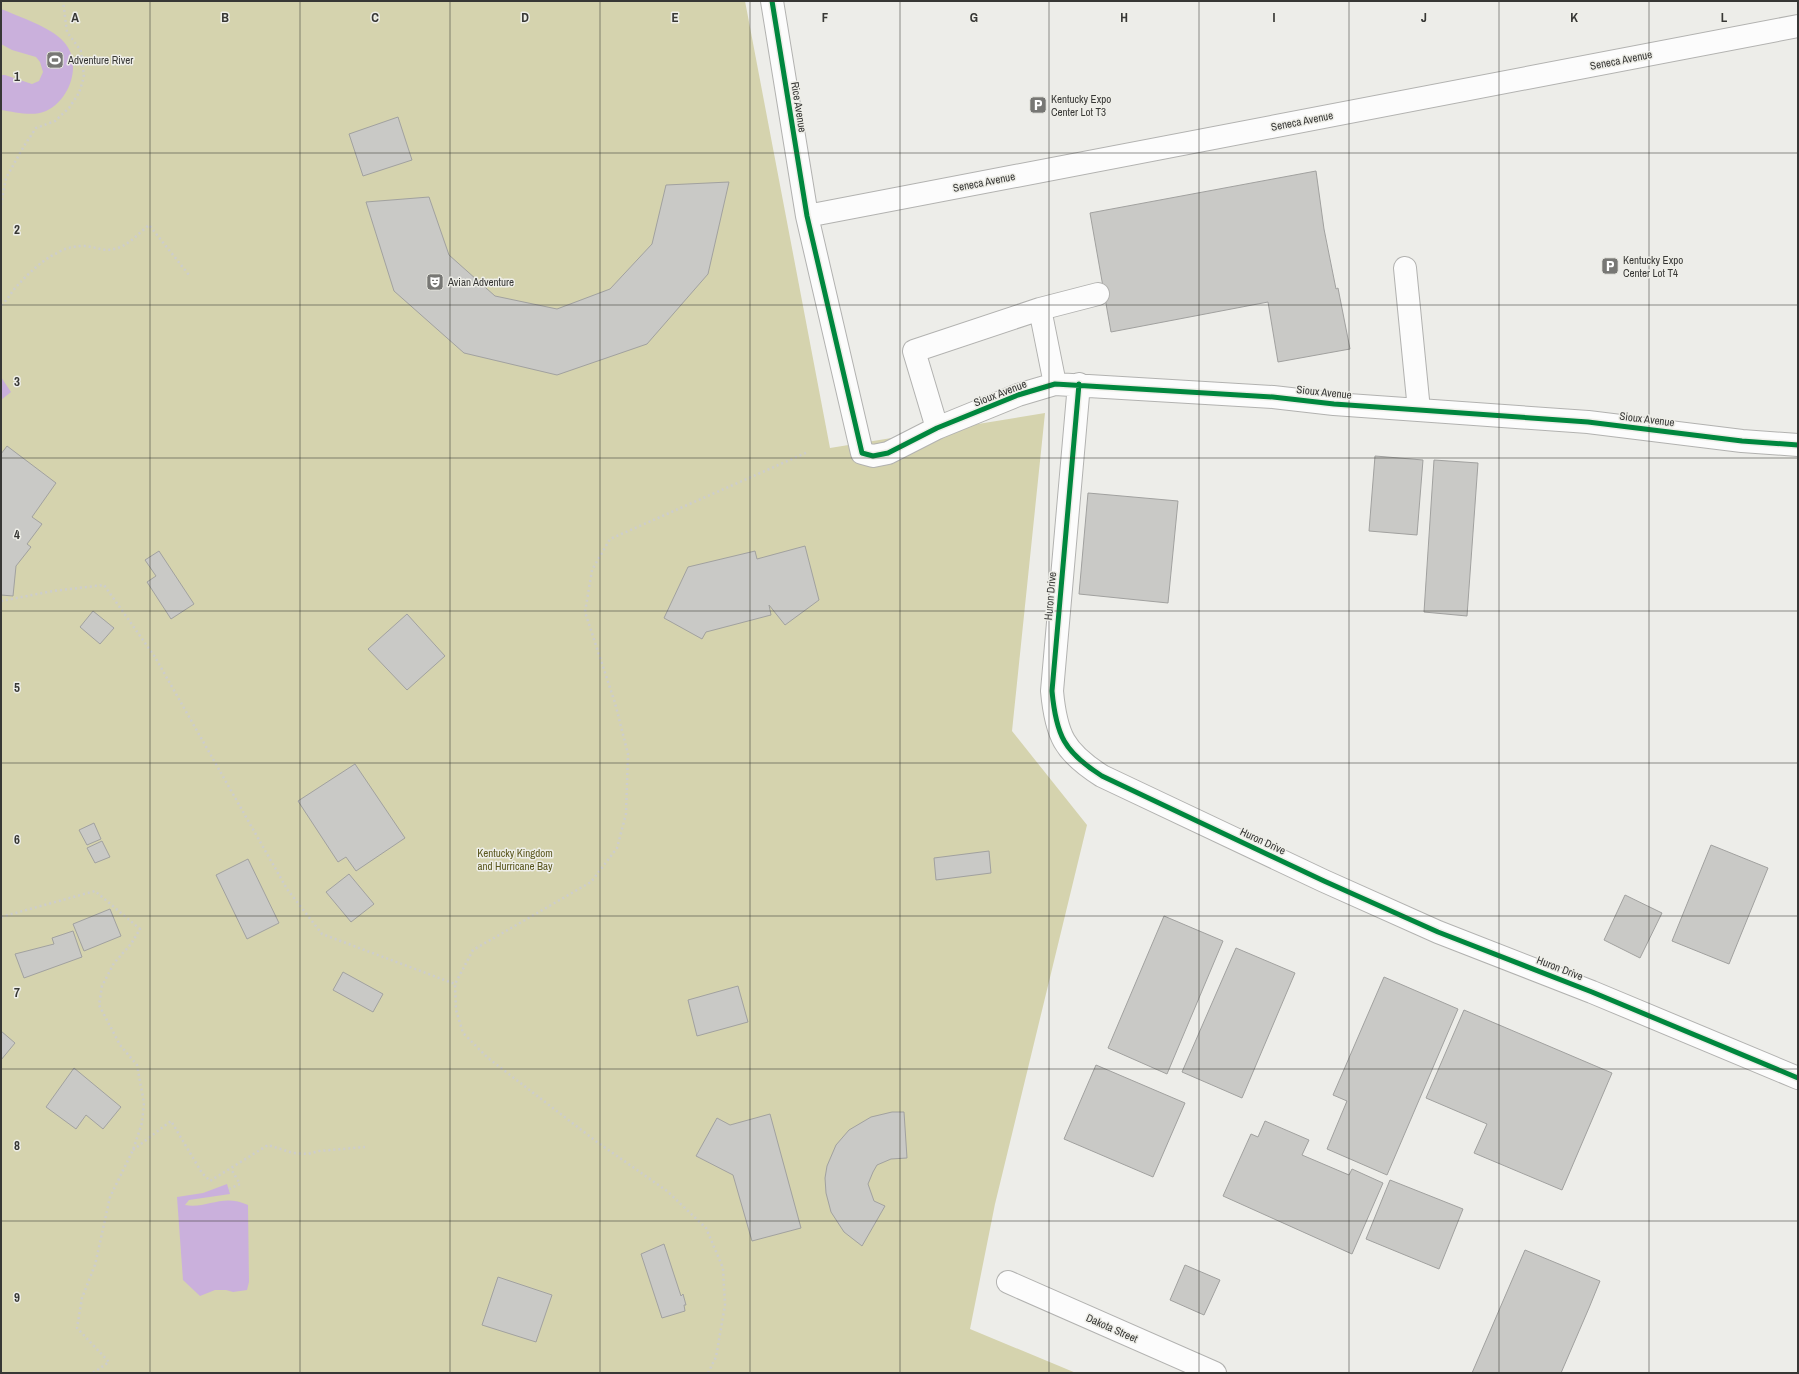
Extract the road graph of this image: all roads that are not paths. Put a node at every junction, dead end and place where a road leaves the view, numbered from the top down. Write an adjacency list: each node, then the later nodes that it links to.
1 (772, 1): 3 (street, Rice Avenue)
2 (1798, 26): 3 (street, Seneca Avenue)
3 (807, 216): 12 (street, Rice Avenue)
4 (1405, 268): 9 (street)
5 (1098, 294): 6 (street)
6 (1040, 309): 7 (street); 10 (street)
7 (1055, 384): 8 (street, Sioux Avenue); 10 (street, Sioux Avenue)
8 (1079, 384): 9 (street, Sioux Avenue); 13 (street, Huron Drive)
9 (1419, 410): 11 (street, Sioux Avenue)
10 (937, 428): 12 (street, Sioux Avenue)
11 (1798, 445)
12 (862, 453)
13 (1798, 1078)
14 (1008, 1282): 15 (street, Dakota Street)
15 (1215, 1373)

